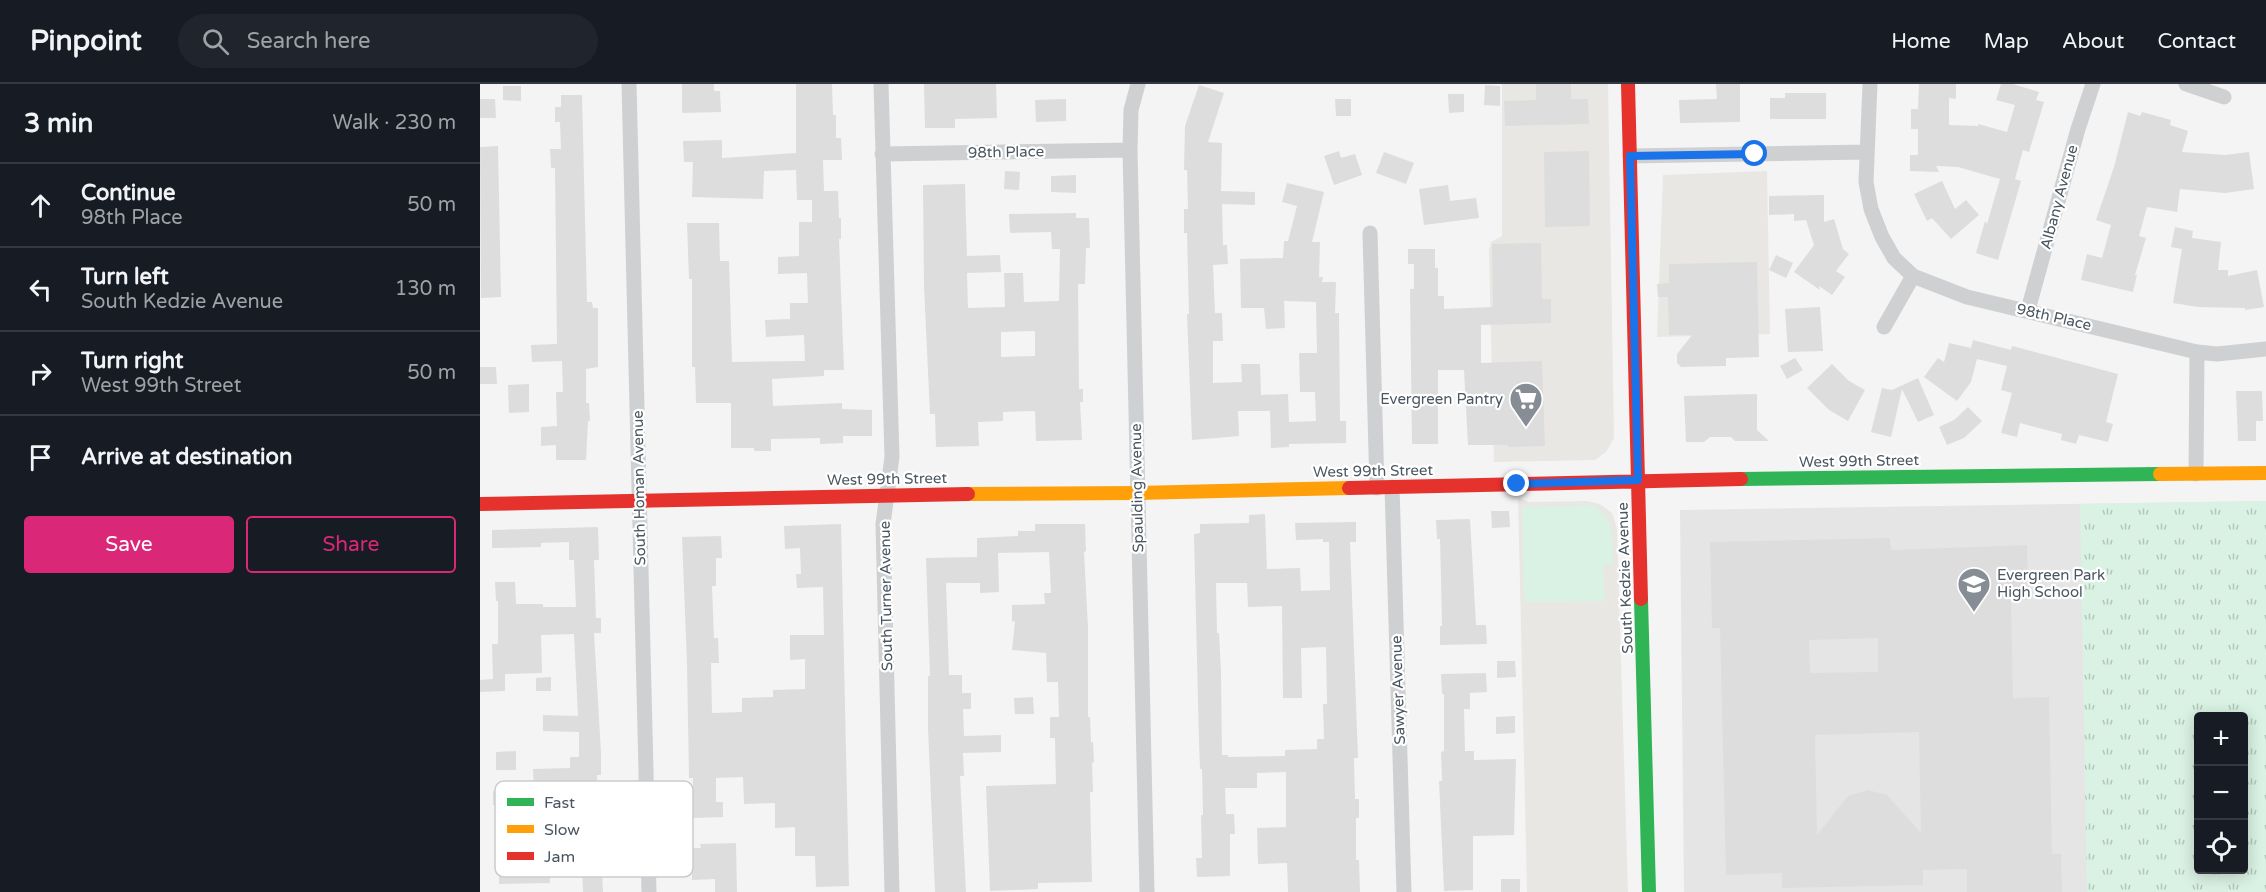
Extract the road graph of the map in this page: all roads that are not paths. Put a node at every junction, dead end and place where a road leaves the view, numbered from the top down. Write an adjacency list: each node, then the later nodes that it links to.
1 (629, 84): 25 (street, South Homan Avenue)
2 (881, 84): 11 (street, South Turner Avenue)
3 (1138, 84): 9 (street, Spaulding Avenue)
4 (1628, 84): 12 (street, South Kedzie Avenue)
5 (1870, 84): 10 (street, 98th Place)
6 (2093, 84): 15 (street, Albany Avenue)
7 (2186, 84): 8 (street)
8 (2224, 97)
9 (1130, 150): 11 (street, 98th Place); 23 (street, Spaulding Avenue)
10 (1866, 152): 12 (street); 14 (street, 98th Place)
11 (882, 154): 24 (street, South Turner Avenue)
12 (1630, 156): 21 (street, South Kedzie Avenue)
13 (1370, 233): 22 (street, Sawyer Avenue)
14 (1913, 276): 15 (street, 98th Place); 16 (street)
15 (2028, 310): 18 (street, 98th Place)
16 (1884, 327)
17 (2266, 349): 18 (street, 98th Place)
18 (2197, 352): 20 (street)
19 (2266, 473): 20 (street, West 99th Street)
20 (2196, 474): 21 (street, West 99th Street)
21 (1638, 480): 22 (street, West 99th Street); 33 (street, South Kedzie Avenue)
22 (1385, 488): 23 (street, West 99th Street); 32 (street, Sawyer Avenue)
23 (1137, 493): 24 (street, West 99th Street); 31 (street, Spaulding Avenue)
24 (887, 495): 25 (street, West 99th Street); 30 (street, South Turner Avenue)
25 (639, 501): 26 (street, West 99th Street); 27 (street, South Homan Avenue)
26 (480, 504)
27 (646, 781)
28 (649, 877): 29 (street, South Homan Avenue)
29 (649, 892)
30 (892, 892)
31 (1147, 892)
32 (1404, 892)
33 (1650, 892)

